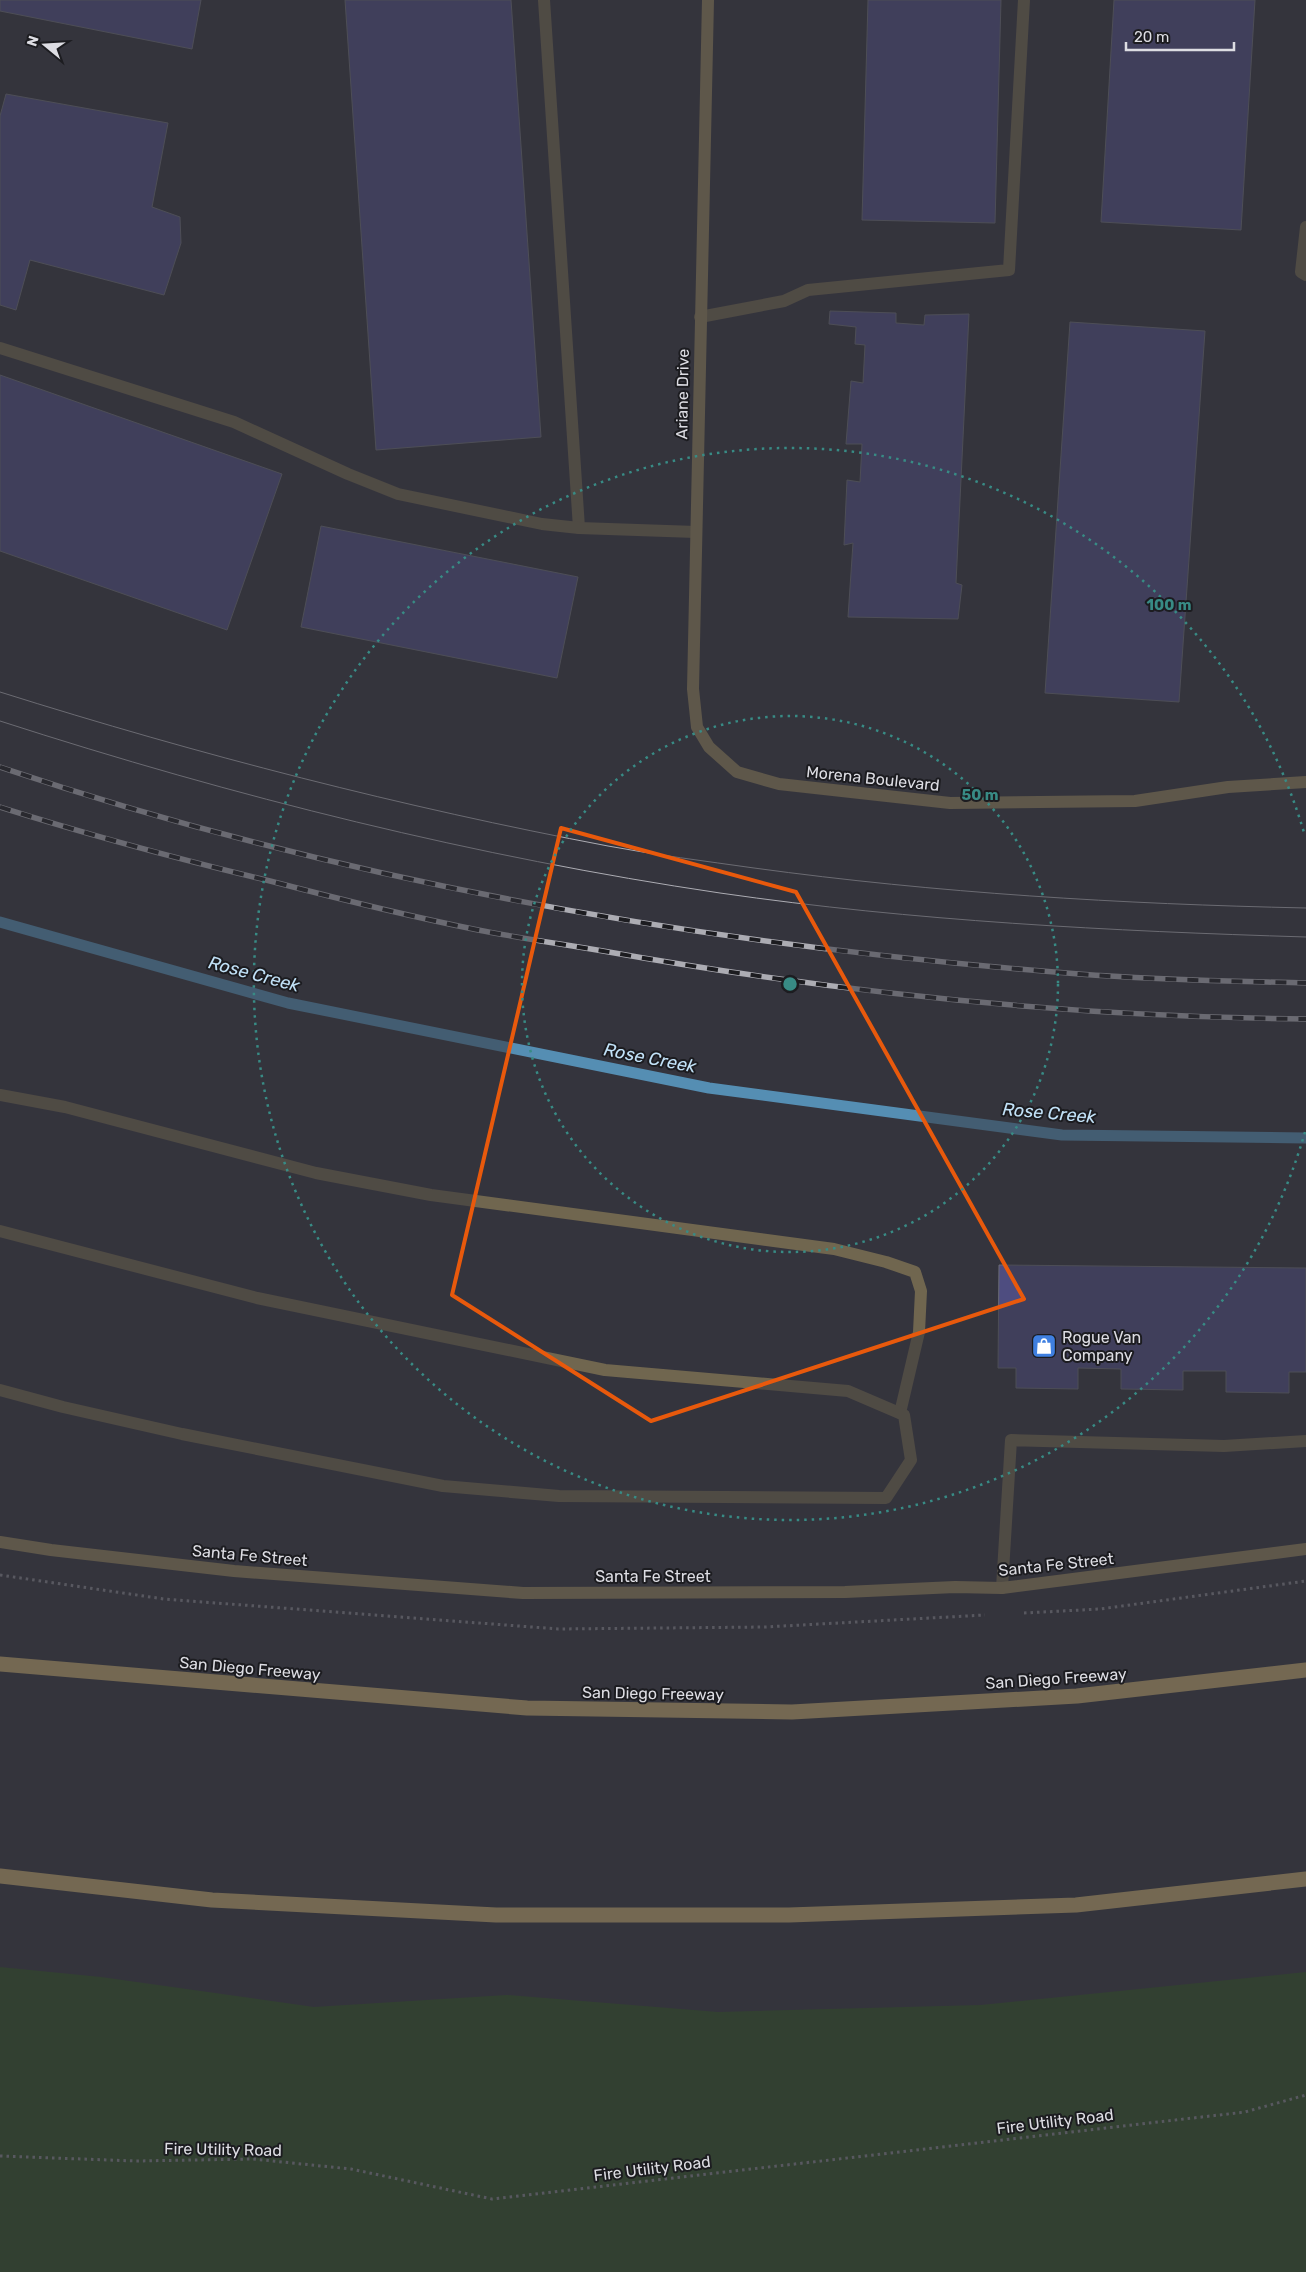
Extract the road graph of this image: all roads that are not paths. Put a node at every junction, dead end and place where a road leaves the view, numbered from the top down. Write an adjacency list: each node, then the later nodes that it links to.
1 (544, 0): 8 (lane)
2 (708, 0): 6 (street, Ariane Drive)
3 (1024, 0): 6 (lane)
4 (1306, 227): 5 (lane)
5 (1306, 275)
6 (700, 317): 9 (street, Ariane Drive)
7 (0, 348): 8 (lane)
8 (579, 528): 9 (lane)
9 (696, 532): 10 (street, Ariane Drive)
10 (737, 772): 11 (street, Morena Boulevard)
11 (1306, 782)
12 (0, 1095): 15 (lane)
13 (0, 1231): 15 (lane)
14 (0, 1390): 15 (lane)
15 (900, 1413)
16 (1306, 1441): 19 (lane)
17 (0, 1542): 19 (street, Santa Fe Street)
18 (1306, 1549): 19 (street, Santa Fe Street)
19 (1002, 1588)
20 (0, 1664): 21 (highway, San Diego Freeway)
21 (1306, 1670)
22 (0, 1876): 23 (highway)
23 (1306, 1879)

